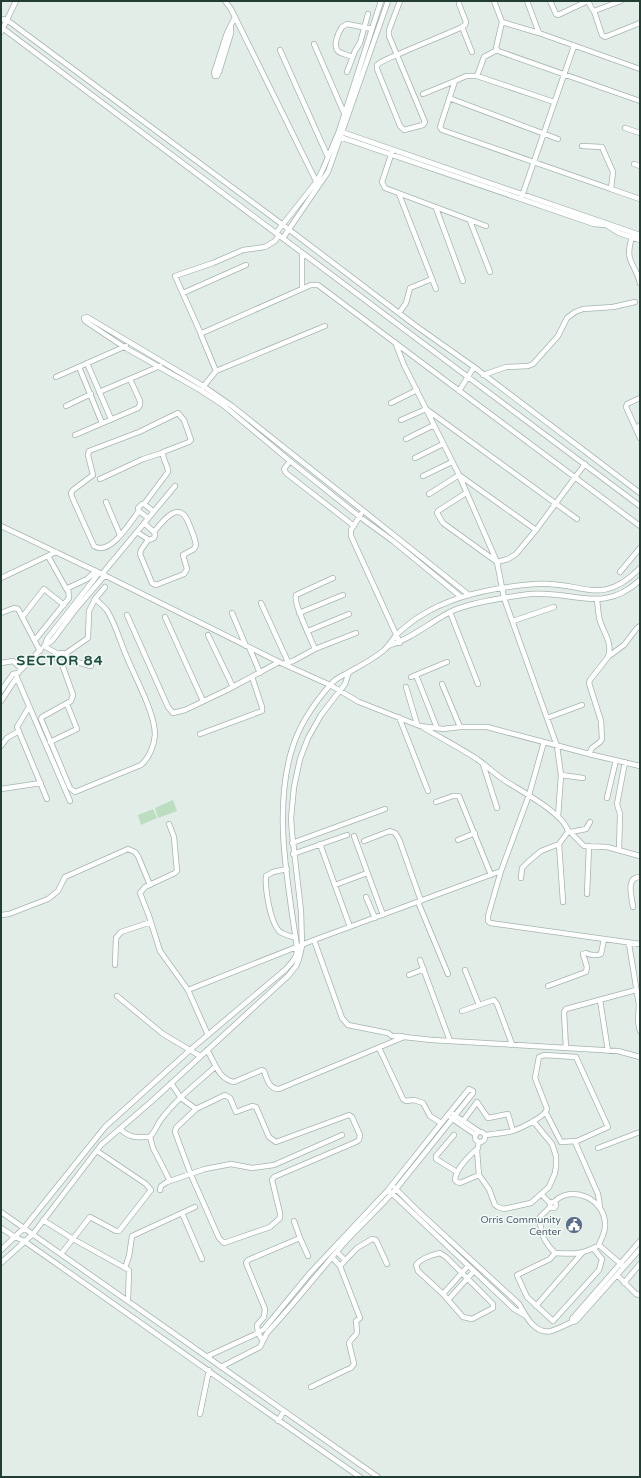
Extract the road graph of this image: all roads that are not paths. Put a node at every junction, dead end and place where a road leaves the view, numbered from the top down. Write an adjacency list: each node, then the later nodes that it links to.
1 (16, 1): 19 (street)
2 (225, 1): 17 (street)
3 (381, 1): 13 (street)
4 (388, 1): 14 (street)
5 (400, 1): 33 (street)
6 (459, 1): 24 (street)
7 (494, 1): 20 (street)
8 (526, 1): 27 (street)
9 (550, 1): 12 (street)
10 (588, 1): 12 (street); 15 (street)
11 (621, 1): 15 (street)
12 (580, 3)
13 (378, 7): 14 (street); 26 (street)
14 (385, 10): 48 (street)
15 (594, 11): 21 (street)
16 (368, 14): 23 (street)
17 (235, 17): 22 (street); 56 (street)
18 (1, 19): 19 (street)
19 (7, 20): 25 (street); 67 (street)
20 (502, 22): 27 (street); 31 (street)
21 (640, 23)
22 (231, 26): 22 (street)
23 (364, 27): 26 (street); 34 (street); 34 (street)
24 (462, 27): 32 (street); 33 (street)
25 (2, 29): 71 (street)
26 (372, 29): 44 (street)
27 (539, 33): 29 (street)
28 (314, 44): 44 (street)
29 (574, 46): 35 (street); 37 (street)
30 (280, 50): 52 (street)
31 (497, 50): 37 (street); 38 (street)
32 (472, 52)
33 (396, 55): 33 (street)
34 (352, 57): 36 (street)
35 (640, 68)
36 (347, 72)
37 (564, 75): 42 (street); 43 (street)
38 (477, 76): 39 (street); 42 (street)
39 (455, 82): 40 (street); 41 (street)
40 (423, 94)
41 (449, 98): 46 (street); 53 (street)
42 (554, 102): 46 (street)
43 (640, 102)
44 (344, 113): 48 (street)
45 (624, 128): 47 (street)
46 (544, 133): 49 (street); 53 (street)
47 (640, 133)
48 (340, 134): 51 (street); 52 (street); 57 (street)
49 (558, 138)
50 (582, 146): 58 (street)
51 (392, 152): 59 (street); 60 (street); 61 (street)
52 (328, 157): 56 (street)
53 (534, 161): 58 (street); 60 (street)
54 (634, 164): 55 (street)
55 (640, 166)
56 (317, 181): 57 (street); 67 (street)
57 (319, 186): 69 (street)
58 (611, 189): 62 (street)
59 (399, 194): 64 (street); 77 (street)
60 (522, 194): 61 (street); 63 (street)
61 (520, 199): 63 (street)
62 (640, 199)
63 (546, 205): 66 (street)
64 (436, 208): 65 (street); 78 (street)
65 (470, 221): 68 (street); 76 (street)
66 (604, 223): 70 (street); 72 (street)
67 (283, 225): 69 (street); 71 (street)
68 (486, 226)
69 (289, 230): 71 (street); 84 (street)
70 (640, 234)
71 (279, 235): 74 (street); 82 (street)
72 (632, 237): 73 (street); 79 (street)
73 (640, 240)
74 (302, 252): 80 (street); 98 (street)
75 (246, 265): 82 (street)
76 (490, 272)
77 (432, 279): 81 (street); 84 (street)
78 (463, 281)
79 (640, 283)
80 (302, 289): 86 (street); 87 (street)
81 (436, 289)
82 (183, 293): 86 (street)
83 (635, 302): 96 (street)
84 (399, 313): 94 (street)
85 (326, 326): 95 (street)
86 (201, 334): 95 (street)
87 (395, 342): 101 (street); 102 (street)
88 (131, 343): 89 (street); 89 (street); 91 (street)
89 (124, 347): 90 (street); 92 (street)
90 (87, 363): 93 (street); 103 (street)
91 (165, 363): 92 (street); 100 (street)
92 (159, 366): 99 (street); 100 (street)
93 (79, 367): 97 (street); 104 (street)
94 (474, 367): 96 (street); 98 (street)
95 (216, 371): 100 (street)
96 (484, 375): 130 (street)
97 (56, 377)
98 (468, 377): 102 (street); 123 (street)
99 (130, 378): 103 (street); 109 (street)
100 (202, 388): 119 (street); 121 (street)
101 (417, 390): 106 (street); 108 (street)
102 (459, 391): 126 (street)
103 (99, 392): 109 (street)
104 (91, 394): 107 (street); 111 (street)
105 (640, 398): 113 (street)
106 (391, 403)
107 (66, 406)
108 (426, 409): 110 (street); 112 (street); 134 (street)
109 (111, 420): 111 (street)
110 (401, 420)
111 (102, 423): 114 (street)
112 (434, 425): 116 (street); 117 (street)
113 (638, 427): 115 (street)
114 (75, 435)
115 (640, 438)
116 (406, 439)
117 (443, 444): 120 (street); 122 (street)
118 (162, 453): 127 (street); 133 (street); 149 (street)
119 (290, 454): 121 (street); 138 (street)
120 (415, 458)
121 (288, 460): 139 (street); 144 (street)
122 (452, 462): 124 (street); 125 (street)
123 (585, 464): 126 (street); 135 (street)
124 (458, 475): 129 (street); 131 (street); 146 (street)
125 (423, 476)
126 (575, 478): 134 (street); 145 (street)
127 (100, 479)
128 (175, 486): 137 (street)
129 (466, 493): 154 (street); 154 (street)
130 (640, 493)
131 (429, 494)
132 (106, 502): 149 (street)
133 (144, 504): 136 (street); 137 (street)
134 (556, 504): 141 (street); 146 (street)
135 (640, 506)
136 (139, 510): 140 (street); 149 (street)
137 (153, 512): 140 (street)
138 (363, 512): 139 (street); 165 (street)
139 (360, 517): 144 (street); 166 (street)
140 (148, 518): 142 (street)
141 (577, 519)
142 (144, 523): 147 (street); 148 (street)
143 (1, 526): 152 (street)
144 (354, 526): 186 (street)
145 (640, 526)
146 (536, 530): 154 (street)
147 (137, 532): 150 (street); 157 (street)
148 (154, 532): 150 (street); 150 (street)
149 (120, 535)
150 (148, 540)
151 (640, 548): 156 (street)
152 (56, 552): 153 (street); 157 (street)
153 (48, 556): 158 (street); 163 (street)
154 (497, 562): 162 (street)
155 (640, 568): 162 (street)
156 (620, 572)
157 (101, 573): 163 (street); 189 (street); 191 (street)
158 (1, 578)
159 (333, 578): 176 (street)
160 (640, 580): 169 (street)
161 (105, 587): 168 (street)
162 (502, 588): 165 (street); 167 (street)
163 (67, 590): 171 (street)
164 (343, 595): 176 (street)
165 (469, 595): 166 (street)
166 (461, 597): 186 (street)
167 (504, 598): 169 (street); 173 (street); 181 (street)
168 (96, 599): 195 (street); 227 (street)
169 (597, 600): 196 (street)
170 (261, 603): 197 (street)
171 (64, 604): 179 (street); 187 (street)
172 (554, 607): 181 (street)
173 (450, 612): 188 (street); 209 (street)
174 (1, 613): 179 (street)
175 (232, 613): 191 (street)
176 (300, 613): 183 (street)
177 (348, 614): 183 (street)
178 (127, 615): 216 (street)
179 (23, 616): 187 (street)
180 (164, 616): 216 (street)
181 (513, 621): 221 (street)
182 (640, 626): 196 (street)
183 (308, 631): 192 (street)
184 (356, 632): 192 (street)
185 (208, 635): 211 (street)
186 (396, 635): 188 (street); 190 (street)
187 (35, 640): 193 (street)
188 (400, 643): 190 (street)
189 (44, 645): 193 (street); 194 (street)
190 (388, 646): 204 (street)
191 (248, 647): 200 (street); 205 (street)
192 (315, 649): 197 (street)
193 (40, 650): 203 (street)
194 (58, 654): 195 (street); 201 (street)
195 (66, 656): 201 (street); 202 (street)
196 (609, 656): 231 (street)
197 (288, 662): 200 (street)
198 (446, 662): 224 (street)
199 (1, 663): 203 (street)
200 (281, 663): 205 (street); 210 (street)
201 (62, 664): 217 (street)
202 (91, 666)
203 (22, 669): 206 (street)
204 (349, 672): 210 (street); 213 (street)
205 (260, 673): 207 (street)
206 (18, 676): 214 (street); 215 (street); 219 (street)
207 (252, 677): 211 (street); 226 (street)
208 (442, 684): 223 (street)
209 (478, 684)
210 (330, 685): 213 (street); 264 (street)
211 (233, 687): 216 (street)
212 (406, 687): 222 (street)
213 (340, 690): 220 (street); 257 (street)
214 (1, 691)
215 (1, 701)
216 (203, 701)
217 (67, 704): 227 (street); 227 (street)
218 (582, 705): 221 (street)
219 (30, 707): 225 (street); 244 (street)
220 (399, 717): 222 (street); 240 (street)
221 (547, 718): 230 (street)
222 (419, 725): 224 (street); 234 (street)
223 (460, 726): 224 (street); 228 (street)
224 (437, 728)
225 (19, 731): 229 (street); 238 (street)
226 (200, 734)
227 (50, 742)
228 (544, 742): 230 (street); 241 (street)
229 (1, 746)
230 (557, 746): 231 (street); 236 (street)
231 (589, 754): 232 (street)
232 (616, 760): 233 (street); 242 (street)
233 (625, 762): 235 (street); 261 (street)
234 (483, 764): 241 (street); 246 (street)
235 (640, 766)
236 (561, 775): 237 (street); 248 (street)
237 (583, 778)
238 (41, 783): 239 (street); 243 (street)
239 (1, 789)
240 (428, 791)
241 (529, 795): 248 (street); 265 (street)
242 (607, 798)
243 (47, 799)
244 (70, 801)
245 (436, 802): 252 (street)
246 (497, 808)
247 (385, 809): 257 (street)
248 (558, 817): 251 (street)
249 (590, 822): 251 (street)
250 (169, 824): 270 (street)
251 (569, 831): 259 (street); 260 (street)
252 (475, 834): 255 (street); 267 (street)
253 (347, 835): 258 (street)
254 (354, 836): 266 (street)
255 (458, 840)
256 (364, 841): 274 (street)
257 (292, 844): 262 (street)
258 (320, 844): 262 (street); 271 (street)
259 (559, 844): 269 (street); 275 (street)
260 (589, 846): 261 (street); 272 (street)
261 (619, 850): 263 (street)
262 (293, 854): 287 (street)
263 (640, 856)
264 (287, 869): 282 (street); 282 (street)
265 (501, 871): 267 (street); 283 (street)
266 (368, 873): 271 (street); 278 (street)
267 (491, 875): 274 (street)
268 (640, 877): 276 (street)
269 (521, 878)
270 (150, 884): 277 (street); 280 (street)
271 (335, 885): 281 (street)
272 (587, 894)
273 (366, 897): 279 (street)
274 (420, 901): 278 (street); 292 (street)
275 (563, 902)
276 (633, 907)
277 (1, 915)
278 (383, 915): 279 (street)
279 (375, 918): 281 (street)
280 (151, 922): 289 (street); 295 (street)
281 (350, 927): 284 (street)
282 (296, 938): 287 (street)
283 (604, 938): 285 (street); 294 (street)
284 (314, 940): 287 (street); 306 (street)
285 (630, 944): 286 (street); 296 (street)
286 (640, 944)
287 (300, 947): 295 (street); 305 (street); 311 (street)
288 (420, 960): 290 (street)
289 (115, 964)
290 (424, 970): 293 (street); 307 (street)
291 (465, 970): 300 (street)
292 (448, 974)
293 (409, 975)
294 (548, 986)
295 (188, 990): 305 (street)
296 (636, 990): 299 (street); 301 (street)
297 (117, 996): 310 (street)
298 (640, 997): 301 (street)
299 (600, 1000): 309 (street); 313 (street)
300 (479, 1005): 302 (street); 308 (street)
301 (639, 1005): 303 (street)
302 (462, 1011)
303 (639, 1022): 304 (street)
304 (640, 1031)
305 (208, 1035): 310 (street)
306 (404, 1037): 307 (street); 316 (street)
307 (450, 1041): 308 (street)
308 (512, 1044): 309 (street)
309 (566, 1048): 313 (street)
310 (190, 1050): 314 (street); 354 (street)
311 (207, 1050): 314 (street); 316 (street)
312 (380, 1050): 325 (street)
313 (608, 1051): 315 (street)
314 (200, 1056): 317 (street)
315 (640, 1057)
316 (215, 1067): 318 (street)
317 (170, 1083): 318 (street); 326 (street)
318 (181, 1098): 319 (street); 332 (street)
319 (196, 1109): 339 (street); 339 (street)
320 (546, 1113): 324 (street); 333 (street); 333 (street)
321 (448, 1114): 322 (street); 322 (street); 325 (street)
322 (453, 1117): 323 (street); 329 (street); 342 (street)
323 (463, 1121): 327 (street); 329 (street)
324 (532, 1121): 327 (street); 345 (street)
325 (441, 1123): 342 (street)
326 (120, 1129): 332 (street); 337 (street)
327 (513, 1131): 329 (street)
328 (640, 1132): 335 (street)
329 (480, 1134): 334 (street); 334 (street)
330 (342, 1135): 339 (street)
331 (454, 1135): 338 (street)
332 (150, 1136): 341 (street)
333 (576, 1141): 347 (street)
334 (479, 1142): 336 (street)
335 (598, 1148)
336 (477, 1149): 338 (street); 340 (street)
337 (97, 1151): 351 (street); 358 (street)
338 (457, 1172): 340 (street)
339 (192, 1175): 341 (street)
340 (479, 1176): 345 (street)
341 (170, 1181): 343 (street)
342 (394, 1187): 344 (street); 390 (street)
343 (160, 1190)
344 (390, 1192): 361 (street); 377 (street)
345 (541, 1194): 346 (street)
346 (552, 1204): 347 (street); 366 (street)
347 (600, 1207): 362 (street)
348 (195, 1208): 350 (street)
349 (1, 1212): 354 (street)
350 (182, 1213): 371 (street); 379 (street)
351 (43, 1220): 355 (street); 358 (street)
352 (294, 1221): 357 (street)
353 (1, 1228): 356 (street)
354 (24, 1228): 355 (street); 356 (street)
355 (33, 1234): 359 (street); 368 (street)
356 (14, 1237): 359 (street); 364 (street)
357 (300, 1238): 369 (street); 392 (street)
358 (73, 1239): 368 (street); 379 (street)
359 (24, 1241): 373 (street); 396 (street)
360 (640, 1241): 378 (street)
361 (340, 1245): 365 (street); 392 (street)
362 (597, 1247): 367 (street); 378 (street); 389 (street)
363 (640, 1249): 378 (street)
364 (1, 1250)
365 (337, 1252): 370 (street); 372 (street)
366 (554, 1253): 367 (street); 389 (street)
367 (582, 1253): 389 (street)
368 (61, 1254): 388 (street)
369 (308, 1256)
370 (332, 1257): 376 (street); 393 (street)
371 (202, 1259)
372 (344, 1260): 374 (street); 376 (street)
373 (1, 1263)
374 (387, 1264)
375 (640, 1264): 384 (street)
376 (340, 1266): 397 (street)
377 (468, 1266): 380 (street); 381 (street)
378 (621, 1267): 382 (street); 391 (street)
379 (125, 1268): 388 (street)
380 (474, 1271): 383 (street); 390 (street)
381 (462, 1273): 383 (street); 385 (street); 385 (street)
382 (617, 1275): 384 (street); 391 (street)
383 (467, 1278): 387 (street); 387 (street)
384 (624, 1283): 386 (street)
385 (443, 1294): 387 (street)
386 (640, 1295)
387 (448, 1300)
388 (128, 1301): 394 (street)
389 (536, 1306)
390 (526, 1316): 391 (street)
391 (572, 1322)
392 (258, 1333): 393 (street); 394 (street)
393 (263, 1341): 395 (street)
394 (208, 1356): 395 (street)
395 (221, 1367): 398 (street)
396 (209, 1370): 399 (street); 400 (street)
397 (311, 1387)
398 (284, 1411): 400 (street); 402 (street)
399 (200, 1414)
400 (278, 1421): 401 (street)
401 (360, 1477)
402 (378, 1477)

